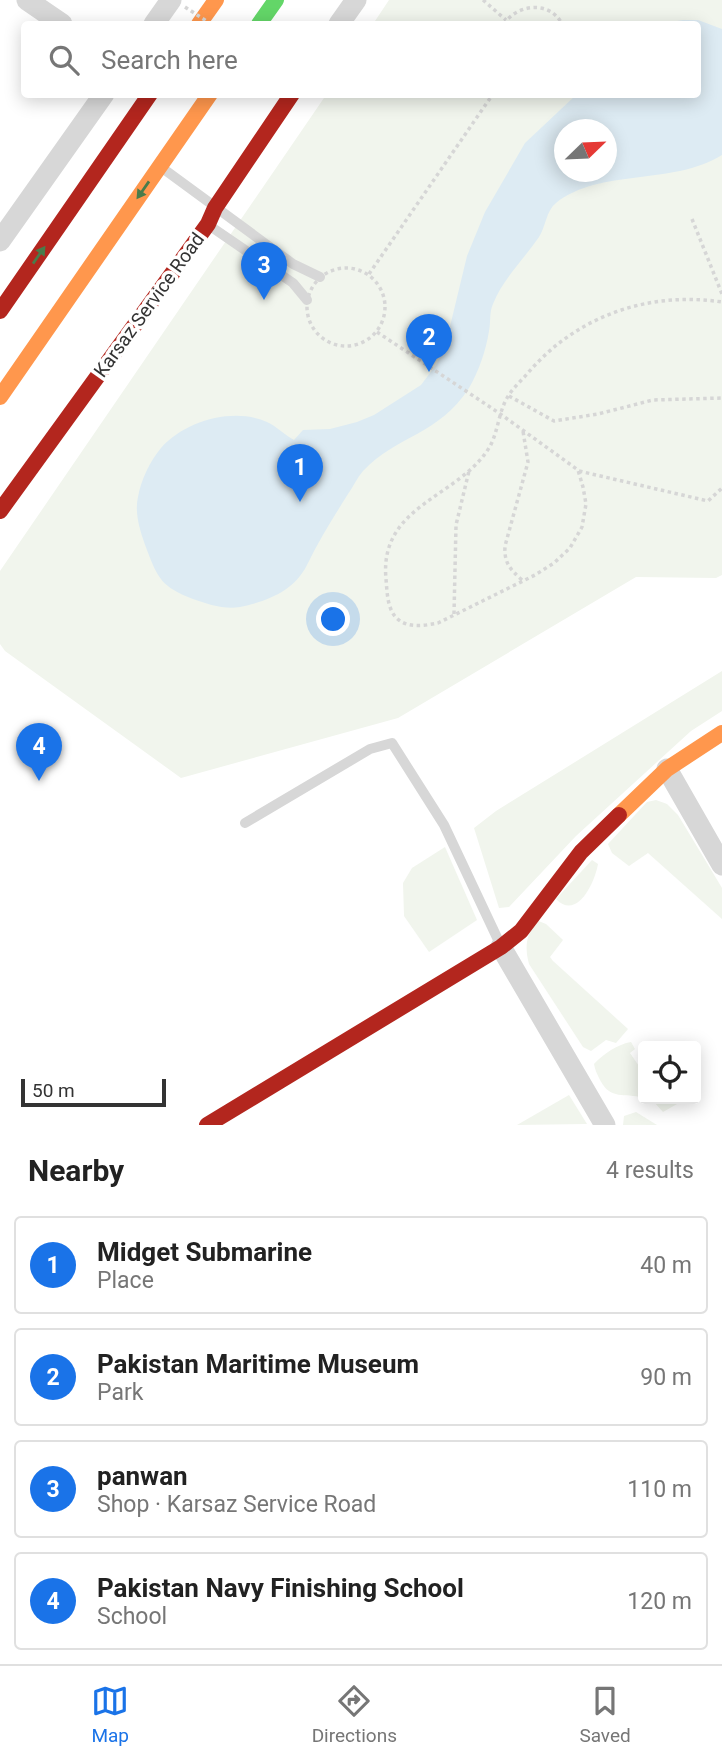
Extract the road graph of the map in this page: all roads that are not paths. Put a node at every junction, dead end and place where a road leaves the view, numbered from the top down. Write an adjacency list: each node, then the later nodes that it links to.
1 (27, 0): 6 (street)
2 (216, 0): 8 (main road)
3 (276, 0): 9 (main road)
4 (356, 0): 10 (street)
5 (178, 3): 7 (street)
6 (58, 21)
7 (157, 21)
8 (201, 21)
9 (261, 21)
10 (341, 21)
11 (101, 98): 18 (street)
12 (147, 98): 21 (main road, one-way to 12)
13 (207, 98): 15 (main road)
14 (289, 98): 16 (main road, Karsaz Service Road)
15 (160, 166): 16 (lane); 22 (main road, one-way to 22)
16 (215, 208): 17 (main road, Karsaz Service Road); 19 (lane)
17 (208, 224): 20 (lane); 23 (main road, Karsaz Service Road)
18 (0, 242)
19 (320, 277)
20 (307, 300)
21 (0, 311)
22 (0, 397)
23 (0, 511)
24 (722, 733): 25 (main road)
25 (667, 769): 27 (street); 28 (main road)
26 (245, 823): 28 (lane)
27 (722, 865)
28 (501, 947): 29 (main road); 30 (street)
29 (207, 1125)
30 (605, 1125)

